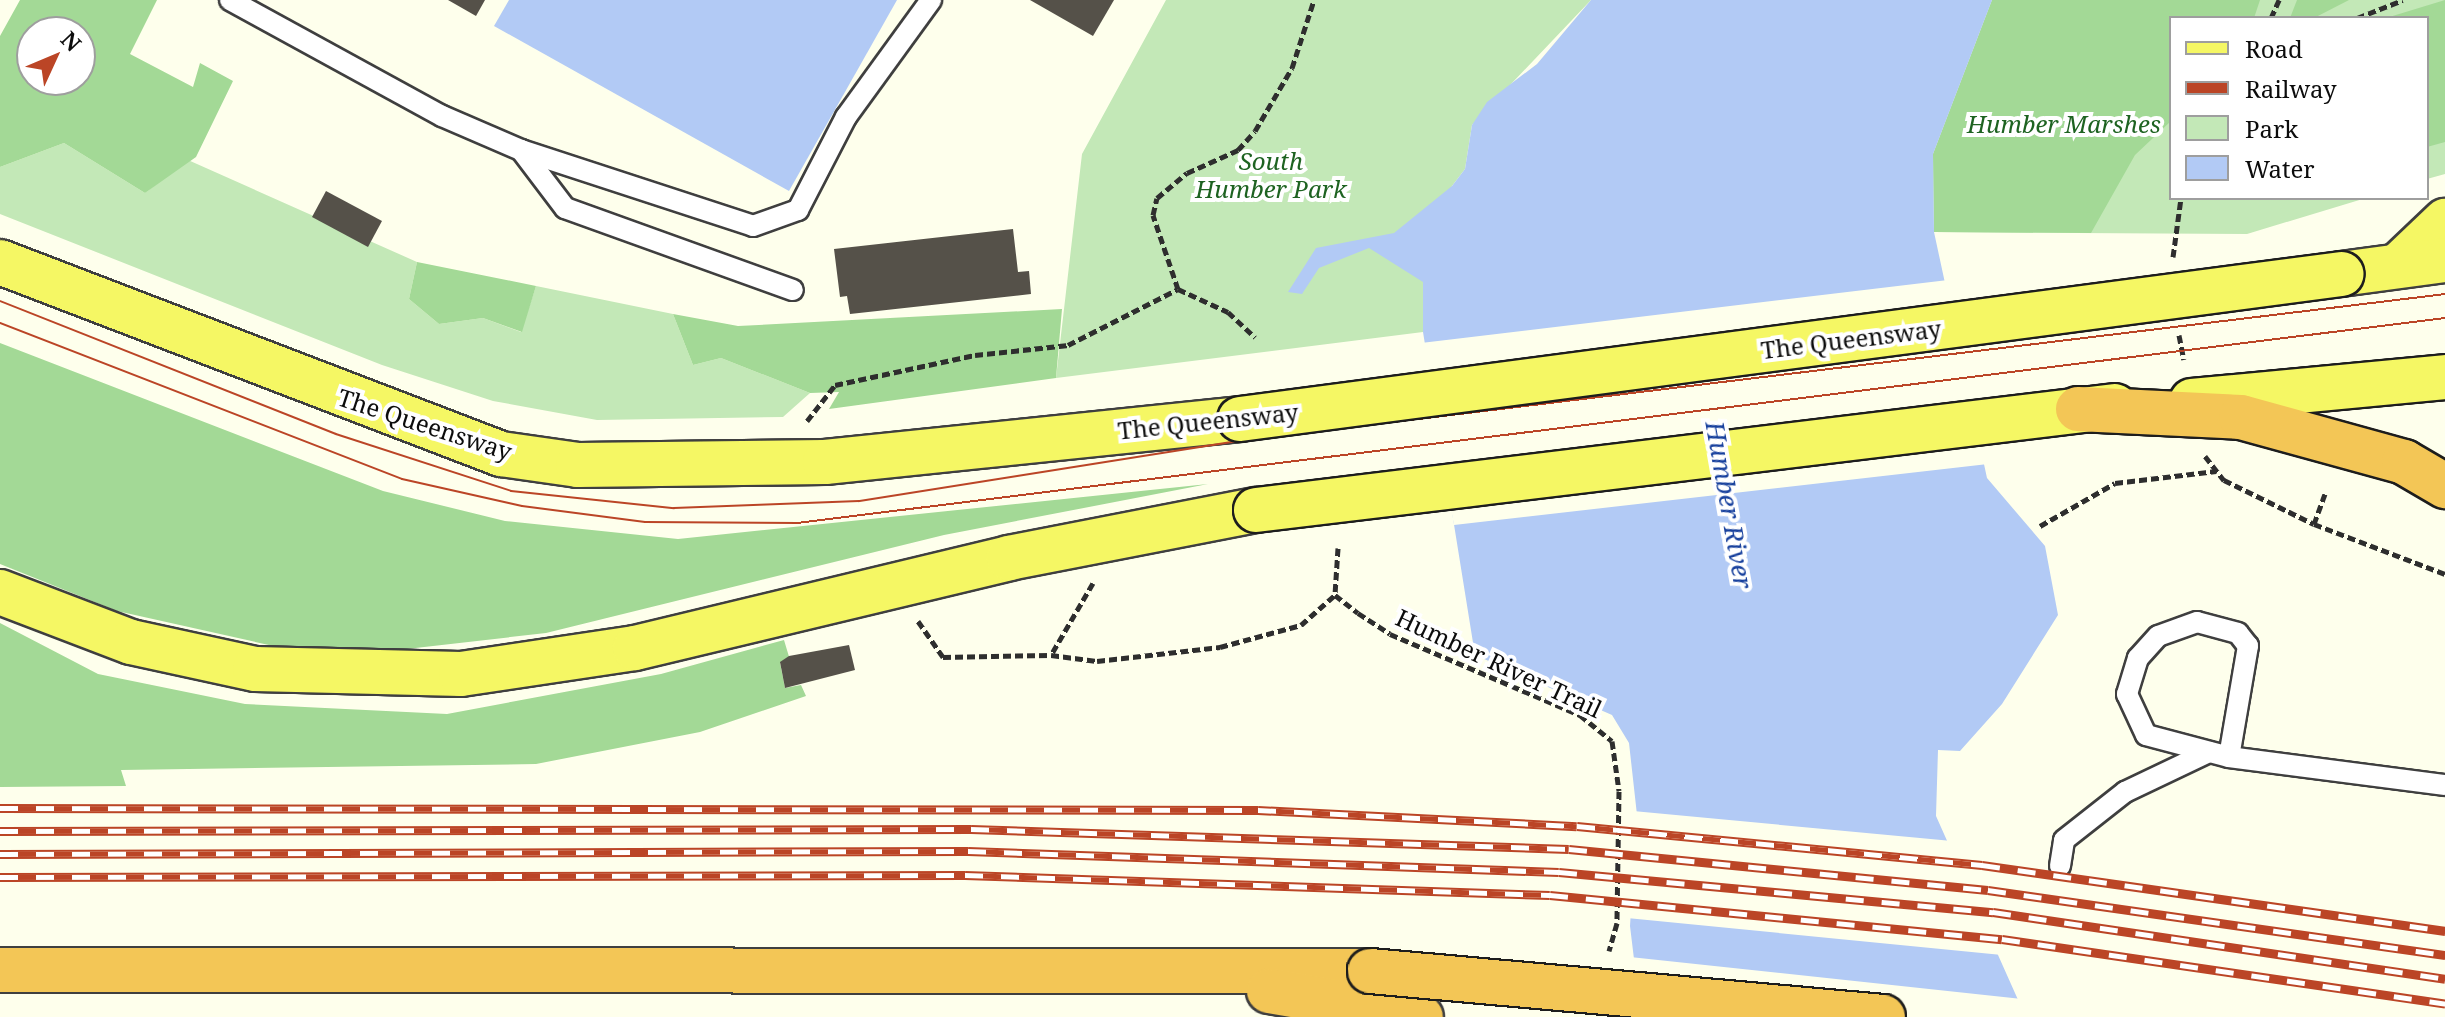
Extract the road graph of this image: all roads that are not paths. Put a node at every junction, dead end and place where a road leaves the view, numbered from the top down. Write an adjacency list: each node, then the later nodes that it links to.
1 (230, 0): 3 (lane)
2 (931, 0): 3 (lane)
3 (521, 150): 8 (lane)
4 (2445, 221): 7 (main road)
5 (2445, 260): 7 (main road, The Queensway)
6 (0, 262): 7 (main road, The Queensway, bridge)
7 (2399, 265)
8 (793, 290)
9 (2445, 377): 10 (main road, bridge)
10 (2078, 409): 11 (highway, bridge); 12 (main road, bridge)
11 (2445, 486)
12 (0, 592)
13 (2219, 754): 13 (lane); 14 (lane); 15 (lane)
14 (2445, 785)
15 (2060, 866)
16 (0, 970): 17 (highway)
17 (1391, 1000): 18 (highway, bridge)
18 (1883, 1017)

